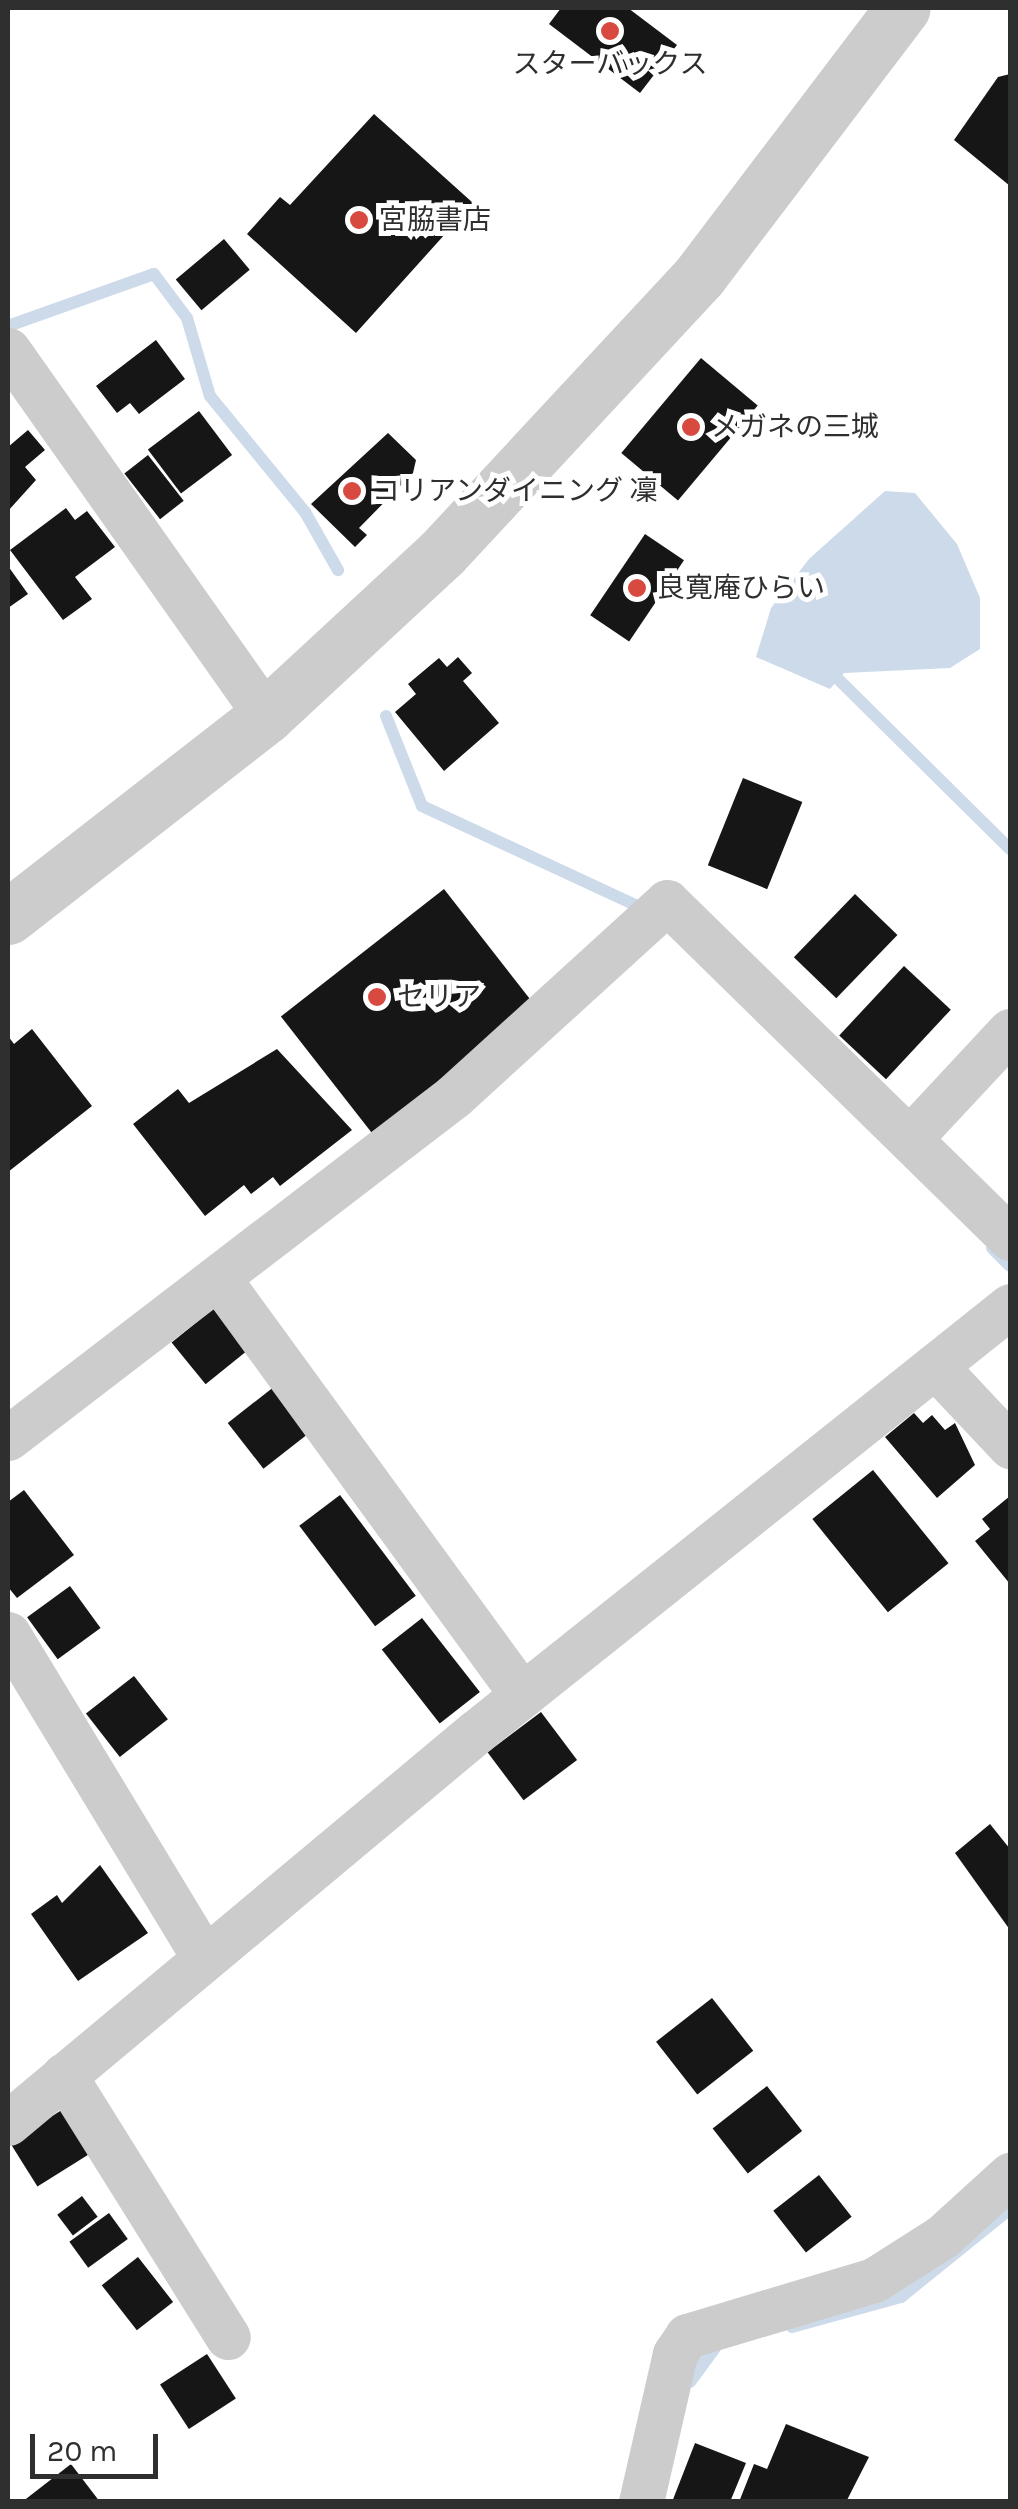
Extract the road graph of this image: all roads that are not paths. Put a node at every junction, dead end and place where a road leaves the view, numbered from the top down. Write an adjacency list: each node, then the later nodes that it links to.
1 (903, 8): 3 (street)
2 (8, 350): 3 (street)
3 (266, 716): 4 (street)
4 (8, 917)
5 (1010, 1031): 6 (street)
6 (911, 1137): 7 (street); 8 (street)
7 (1010, 1238)
8 (219, 1279): 11 (street); 14 (street)
9 (1010, 1306): 10 (street)
10 (934, 1366): 12 (street); 14 (street)
11 (8, 1438)
12 (1010, 1446)
13 (8, 1634): 15 (street)
14 (522, 1695): 15 (street)
15 (204, 1957): 16 (street)
16 (64, 2075): 17 (street); 19 (street)
17 (8, 2124)
18 (1010, 2175): 20 (street)
19 (228, 2337)
20 (641, 2502)

